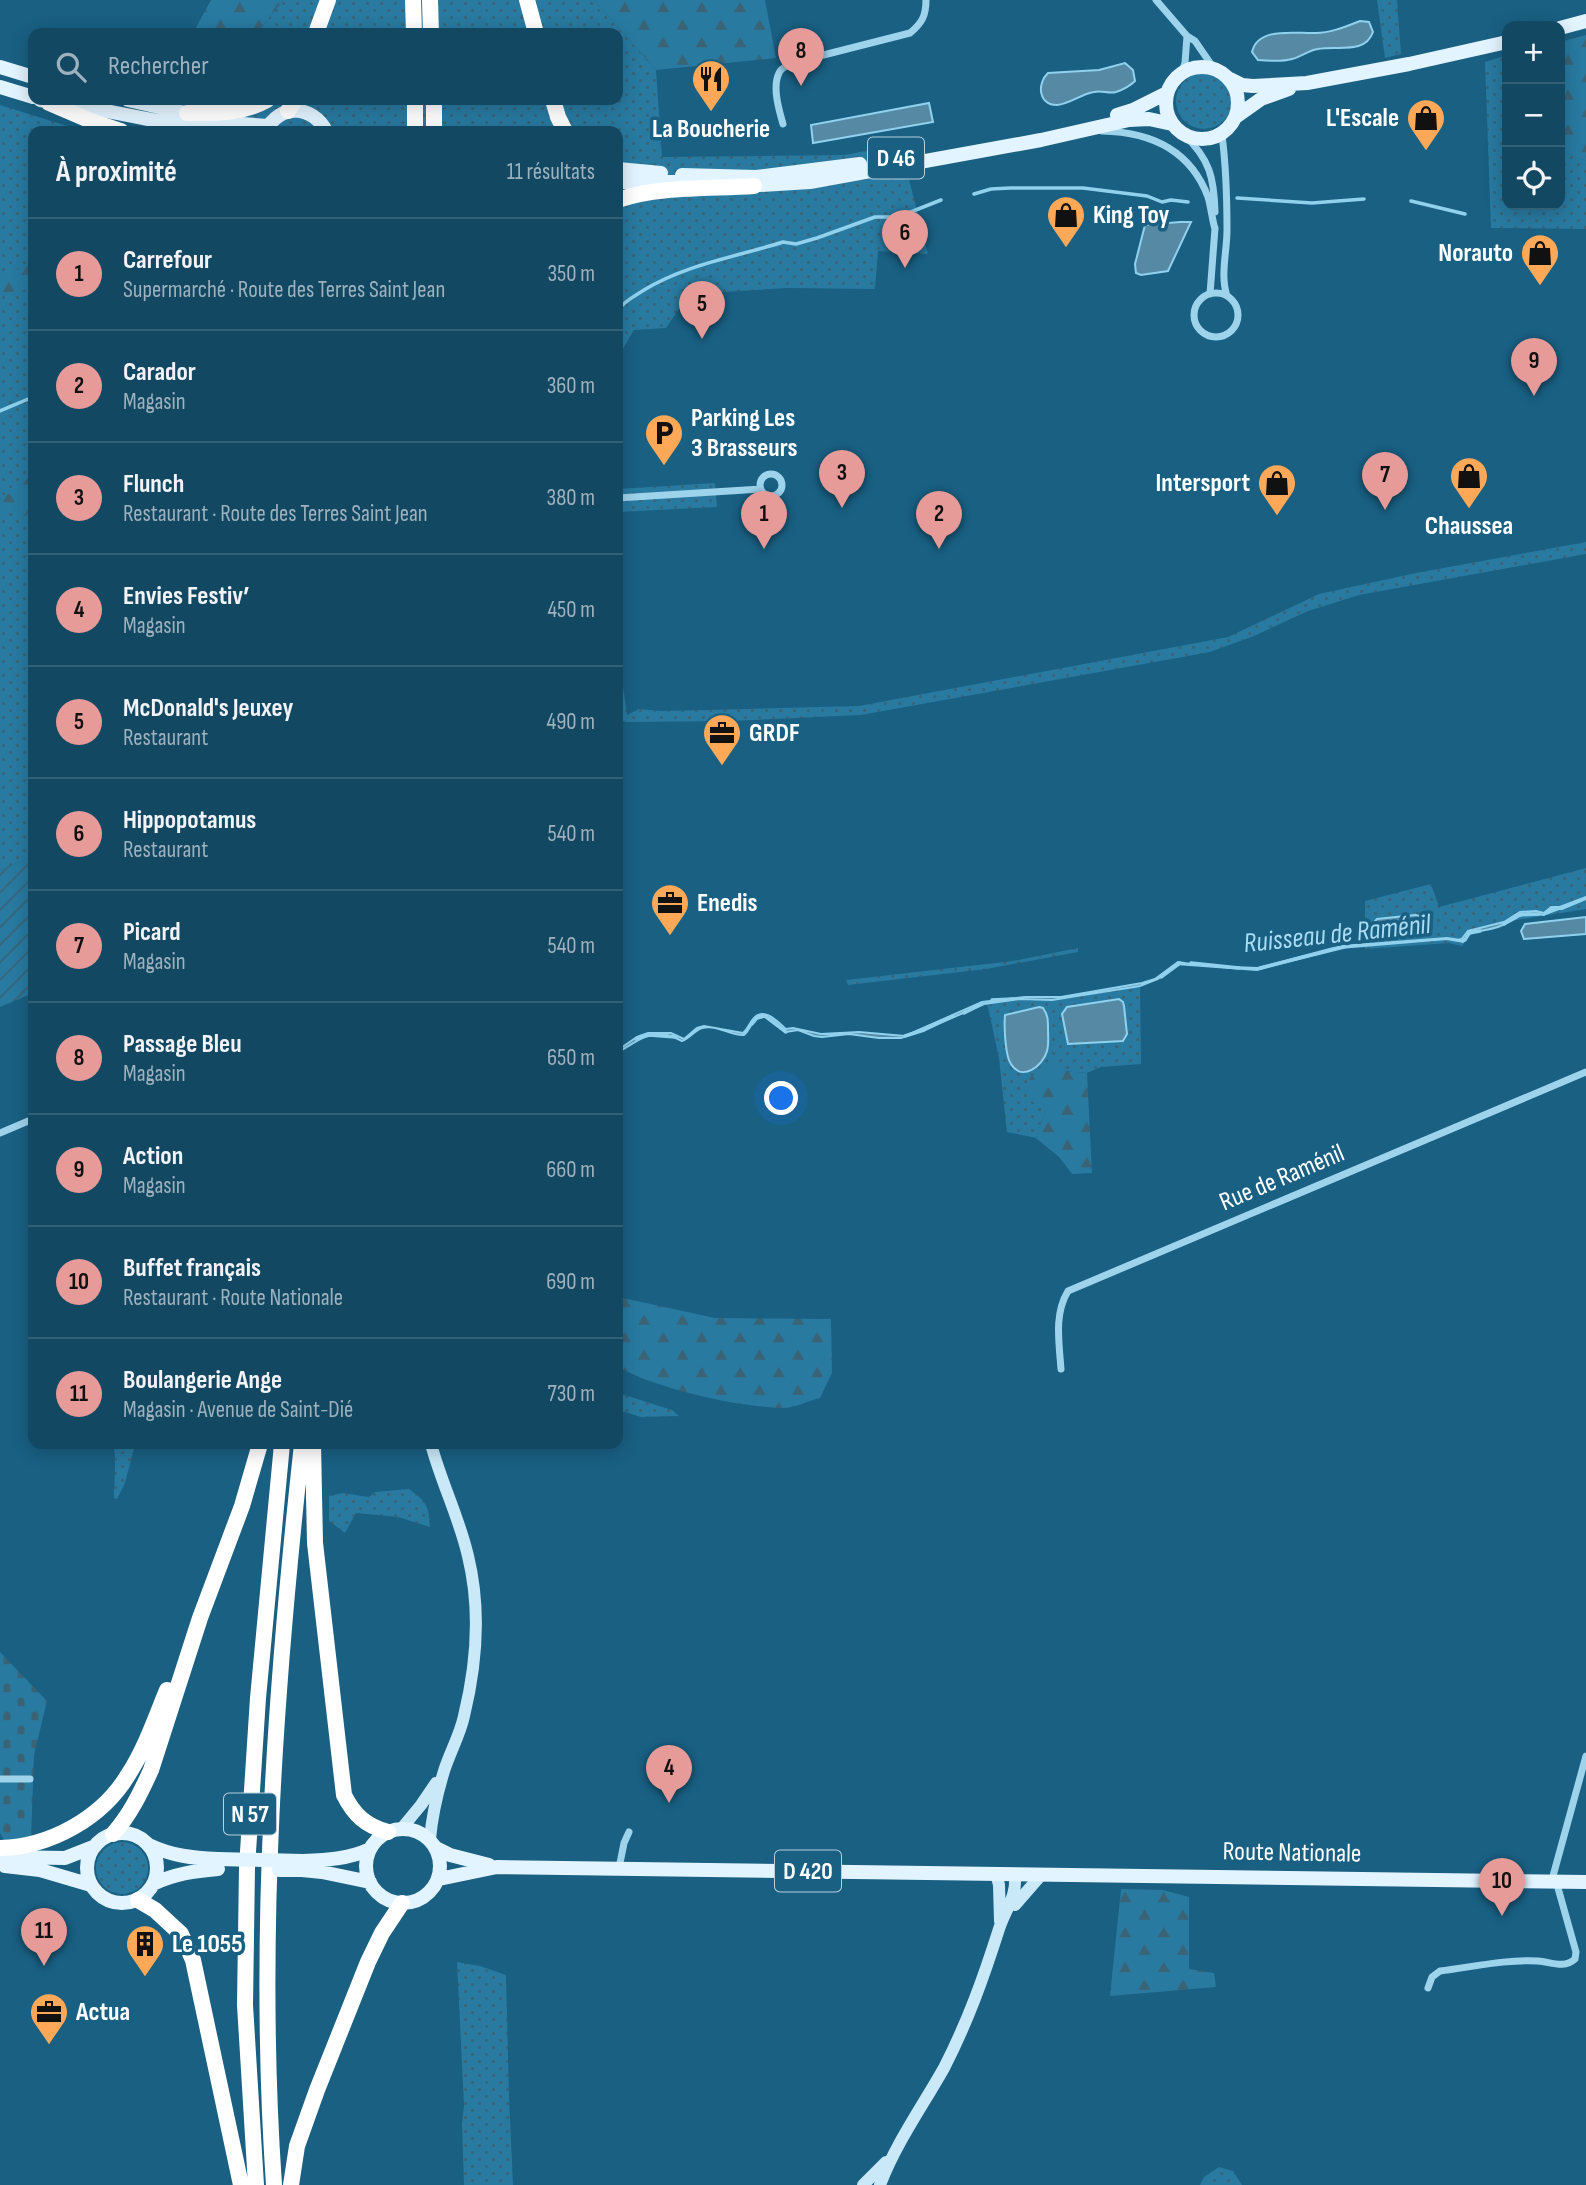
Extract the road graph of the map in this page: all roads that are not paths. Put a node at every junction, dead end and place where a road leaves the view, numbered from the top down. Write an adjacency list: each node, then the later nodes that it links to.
1 (328, 0): 9 (highway)
2 (413, 0): 10 (highway)
3 (430, 0): 11 (highway)
4 (527, 0): 12 (highway)
5 (926, 0): 34 (street)
6 (1156, 0): 13 (street)
7 (1586, 22): 8 (main road)
8 (1565, 27)
9 (320, 28)
10 (414, 28)
11 (431, 28)
12 (535, 28)
13 (1187, 36): 16 (street); 17 (street)
14 (1502, 42): 20 (main road)
15 (0, 67): 18 (main road)
16 (1216, 70): 17 (main road); 19 (main road)
17 (1181, 74): 22 (main road)
18 (28, 75)
19 (1230, 79): 20 (main road); 33 (main road)
20 (1307, 83): 33 (main road)
21 (0, 87): 23 (main road)
22 (1167, 93): 35 (main road); 47 (main road, D 46)
23 (28, 96)
24 (53, 105): 36 (highway)
25 (72, 105): 37 (main road)
26 (151, 105): 32 (main road)
27 (255, 105): 32 (highway)
28 (292, 105): 39 (main road); 40 (main road)
29 (415, 105): 41 (highway)
30 (434, 105): 42 (highway)
31 (554, 105): 43 (highway)
32 (187, 113): 38 (main road)
33 (1237, 116): 45 (main road)
34 (783, 124)
35 (1172, 124): 44 (main road); 46 (main road, D 46)
36 (106, 126)
37 (183, 126)
38 (248, 126)
39 (269, 126)
40 (324, 126)
41 (415, 126)
42 (434, 126)
43 (562, 126)
44 (1184, 135): 45 (main road); 51 (street)
45 (1222, 135): 53 (street)
46 (1041, 140): 49 (main road, D 46); 51 (street)
47 (623, 169)
48 (623, 182): 49 (main road, D 46)
49 (754, 186): 50 (highway)
50 (623, 198)
51 (1216, 229): 52 (street)
52 (1210, 294): 53 (street); 53 (street)
53 (1227, 296)
54 (761, 489): 55 (street)
55 (623, 498)
56 (1586, 1072): 59 (street, Rue de Raménil)
57 (28, 1121): 58 (street)
58 (0, 1133)
59 (1061, 1369)
60 (259, 1449): 65 (highway)
61 (282, 1449): 99 (highway, N 57)
62 (302, 1449): 100 (highway, N 57)
63 (313, 1449): 70 (highway)
64 (432, 1449): 67 (main road)
65 (200, 1618): 72 (highway); 76 (highway)
66 (1586, 1756): 88 (street)
67 (444, 1771): 70 (main road); 73 (main road)
68 (0, 1779): 69 (street)
69 (30, 1779)
70 (395, 1830): 73 (main road); 77 (main road)
71 (629, 1832): 83 (street)
72 (113, 1834): 74 (main road); 75 (main road)
73 (433, 1844): 82 (main road, D 420); 87 (main road)
74 (149, 1845): 79 (main road); 91 (main road)
75 (93, 1847): 78 (main road); 92 (main road)
76 (0, 1848)
77 (370, 1849): 81 (main road); 89 (main road)
78 (0, 1857)
79 (218, 1864): 81 (main road, bridge); 91 (main road)
80 (0, 1865): 92 (main road)
81 (302, 1866): 89 (main road)
82 (497, 1867): 83 (main road, D 420); 87 (main road, D 420)
83 (619, 1868): 84 (main road, D 420)
84 (996, 1873): 85 (main road, Route Nationale / D 420); 95 (main road)
85 (1015, 1874): 86 (main road, Route Nationale / D 420); 95 (main road)
86 (1042, 1874): 88 (main road, Route Nationale / D 420); 95 (main road)
87 (439, 1879): 94 (main road)
88 (1554, 1881): 90 (main road, Route Nationale / D 420); 96 (street)
89 (370, 1882): 94 (main road)
90 (1586, 1882)
91 (153, 1884): 93 (main road)
92 (90, 1885): 93 (main road)
93 (138, 1900): 98 (highway)
94 (402, 1903): 101 (highway)
95 (1000, 1925): 97 (main road)
96 (1428, 1988)
97 (891, 2157): 102 (main road); 103 (main road)
98 (241, 2185)
99 (256, 2185)
100 (274, 2185)
101 (291, 2185)
102 (863, 2185)
103 (880, 2185)

